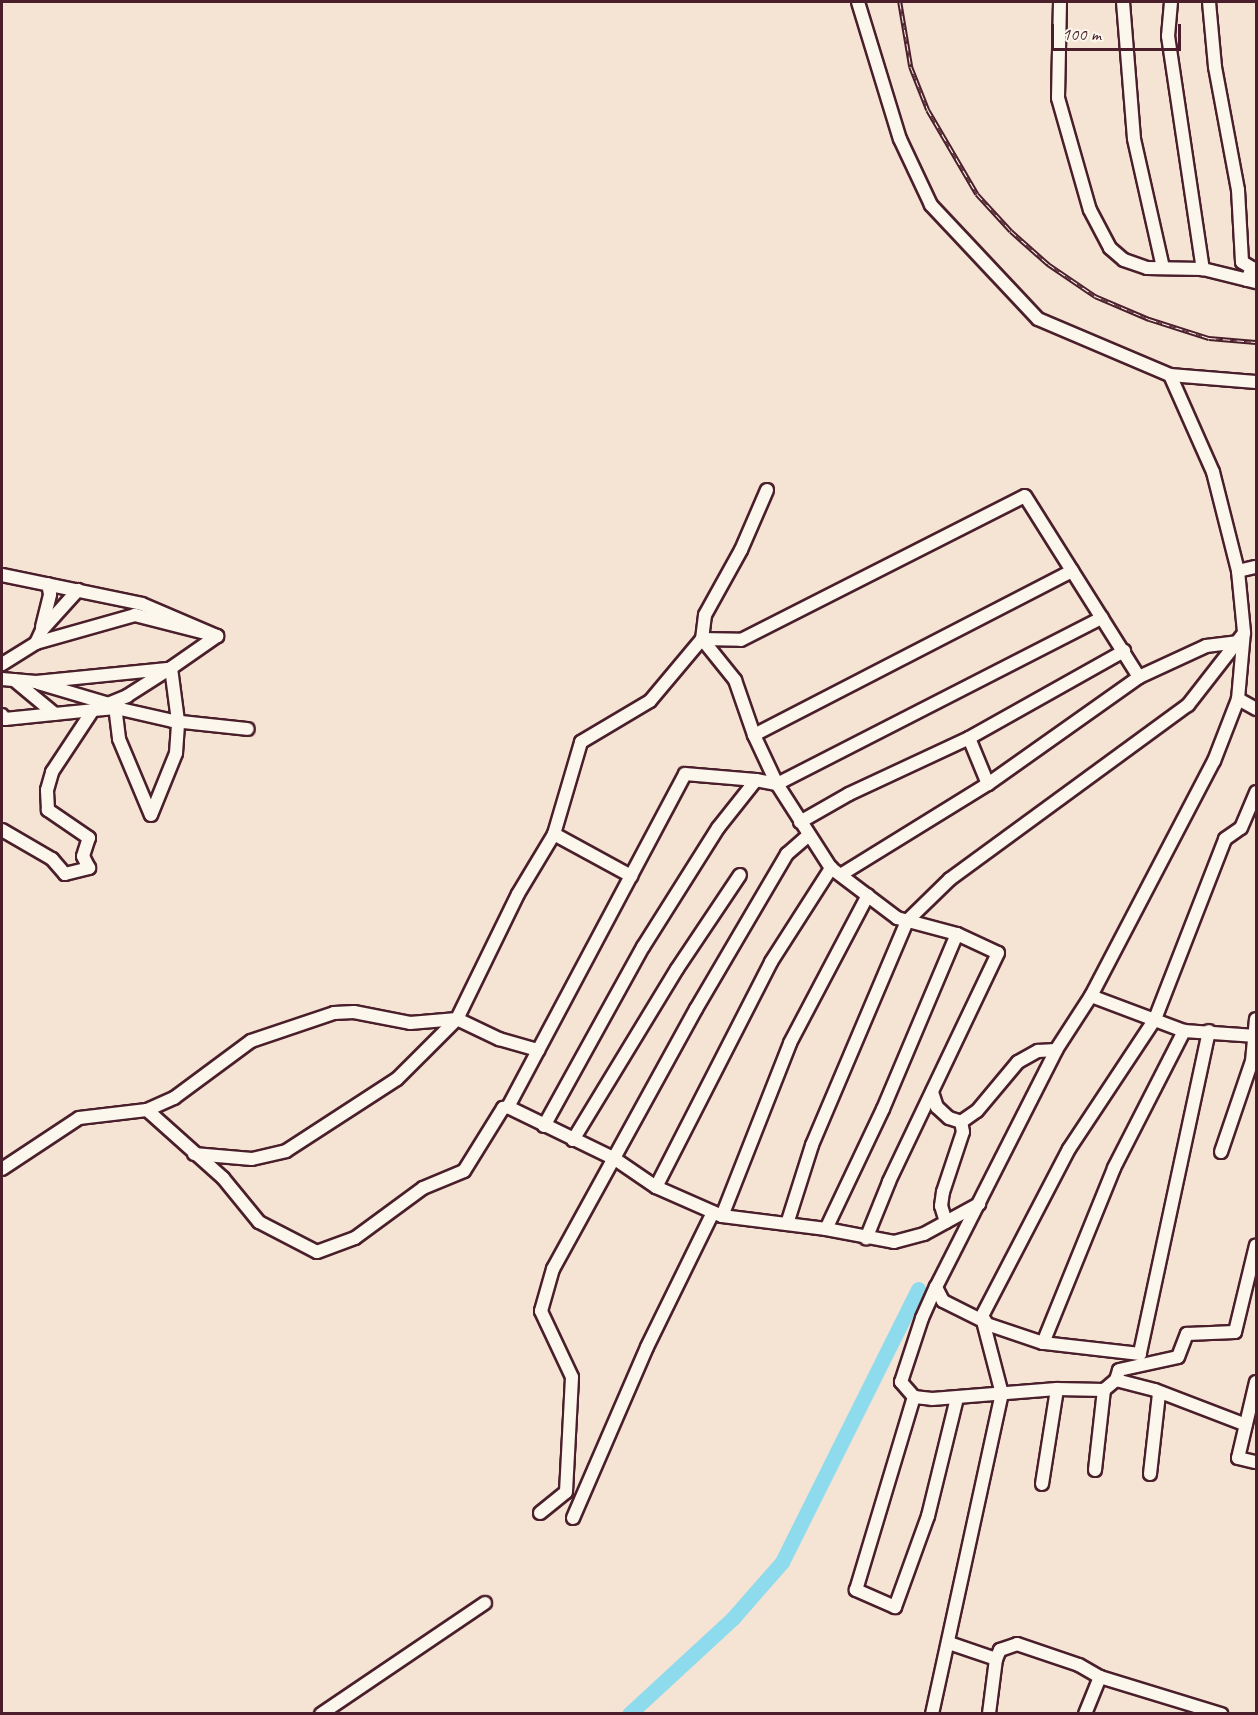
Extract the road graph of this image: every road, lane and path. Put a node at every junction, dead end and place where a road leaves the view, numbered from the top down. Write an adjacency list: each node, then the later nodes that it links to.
1 (858, 2): 9 (street)
2 (1060, 2): 6 (street)
3 (1123, 2): 6 (street)
4 (1171, 2): 7 (street)
5 (1209, 2): 8 (street)
6 (1163, 268): 7 (street)
7 (1203, 269): 8 (street)
8 (1252, 281)
9 (1170, 375): 10 (street); 14 (street)
10 (1257, 382)
11 (767, 489): 22 (street)
12 (1257, 567): 14 (street)
13 (1072, 571): 18 (street); 22 (street); 37 (street)
14 (1238, 571): 20 (street)
15 (2, 575): 16 (street)
16 (48, 584): 17 (street); 21 (street)
17 (78, 590): 19 (street); 21 (street)
18 (1102, 618): 23 (street); 40 (street)
19 (217, 636): 21 (street); 25 (street)
20 (1241, 637): 26 (street); 29 (street); 51 (street)
21 (38, 639): 24 (street)
22 (702, 639): 37 (street); 45 (street)
23 (1124, 651): 26 (street); 38 (street)
24 (2, 664)
25 (171, 668): 28 (street); 30 (street); 35 (street)
26 (1139, 677): 41 (street)
27 (8, 679): 28 (street); 33 (street)
28 (36, 682): 30 (street)
29 (1238, 699): 31 (street); 53 (street)
30 (112, 709): 32 (street); 35 (street)
31 (1257, 709)
32 (93, 710): 33 (street); 35 (street); 44 (street)
33 (55, 714): 34 (street)
34 (3, 718)
35 (178, 721): 36 (street)
36 (248, 729)
37 (753, 735): 40 (street)
38 (969, 738): 41 (street); 43 (street)
39 (756, 780): 40 (street); 49 (street); 66 (street)
40 (777, 784): 43 (street)
41 (988, 784): 47 (street)
42 (1257, 792): 55 (street)
43 (800, 822): 46 (street)
44 (2, 830)
45 (554, 834): 49 (street); 54 (street)
46 (808, 836): 47 (street); 70 (street)
47 (837, 871): 50 (street); 72 (street)
48 (740, 875): 67 (street)
49 (631, 876): 60 (street)
50 (868, 895): 51 (street); 74 (street)
51 (907, 921): 52 (street); 76 (street)
52 (957, 934): 62 (street); 77 (street)
53 (1090, 996): 55 (street); 61 (street)
54 (458, 1019): 60 (street); 64 (street); 69 (street)
55 (1155, 1019): 57 (street); 81 (street)
56 (1257, 1019): 59 (street)
57 (1184, 1031): 58 (street); 82 (street)
58 (1209, 1031): 59 (street); 82 (street)
59 (1255, 1035): 68 (street)
60 (538, 1050): 63 (street)
61 (1056, 1050): 65 (street); 73 (street)
62 (932, 1092): 65 (street); 78 (street)
63 (508, 1107): 66 (street); 69 (street)
64 (147, 1110): 69 (street); 71 (street)
65 (961, 1122): 75 (street)
66 (544, 1126): 67 (street)
67 (573, 1140): 70 (street)
68 (1221, 1152)
69 (194, 1154)
70 (615, 1159): 72 (street); 96 (street)
71 (2, 1169)
72 (656, 1187): 74 (street)
73 (979, 1204): 75 (street); 80 (street)
74 (718, 1214): 76 (street); 97 (street)
75 (946, 1222): 78 (street)
76 (787, 1224): 77 (street)
77 (826, 1229): 78 (street)
78 (866, 1239)
79 (1257, 1245): 83 (street)
80 (936, 1287): 81 (street); 89 (street)
81 (983, 1320): 82 (street); 87 (street)
82 (1043, 1342)
83 (1116, 1380): 86 (street); 88 (street)
84 (1257, 1382): 91 (street)
85 (1058, 1389): 86 (street); 87 (street); 95 (street)
86 (1104, 1390): 93 (street)
87 (1002, 1394): 90 (street); 99 (street)
88 (1159, 1394): 91 (street); 94 (street)
89 (915, 1397): 90 (street); 90 (street)
90 (957, 1398)
91 (1246, 1425): 92 (street)
92 (1257, 1462)
93 (1095, 1470)
94 (1150, 1474)
95 (1042, 1484)
96 (540, 1513)
97 (573, 1518)
98 (485, 1603): 103 (street)
99 (949, 1643): 100 (street); 104 (street)
100 (996, 1659): 101 (street); 105 (street)
101 (1100, 1677): 102 (street); 106 (street)
102 (1192, 1709): 107 (street)
103 (321, 1713)
104 (932, 1713)
105 (989, 1713)
106 (1085, 1713)
107 (1221, 1713)

